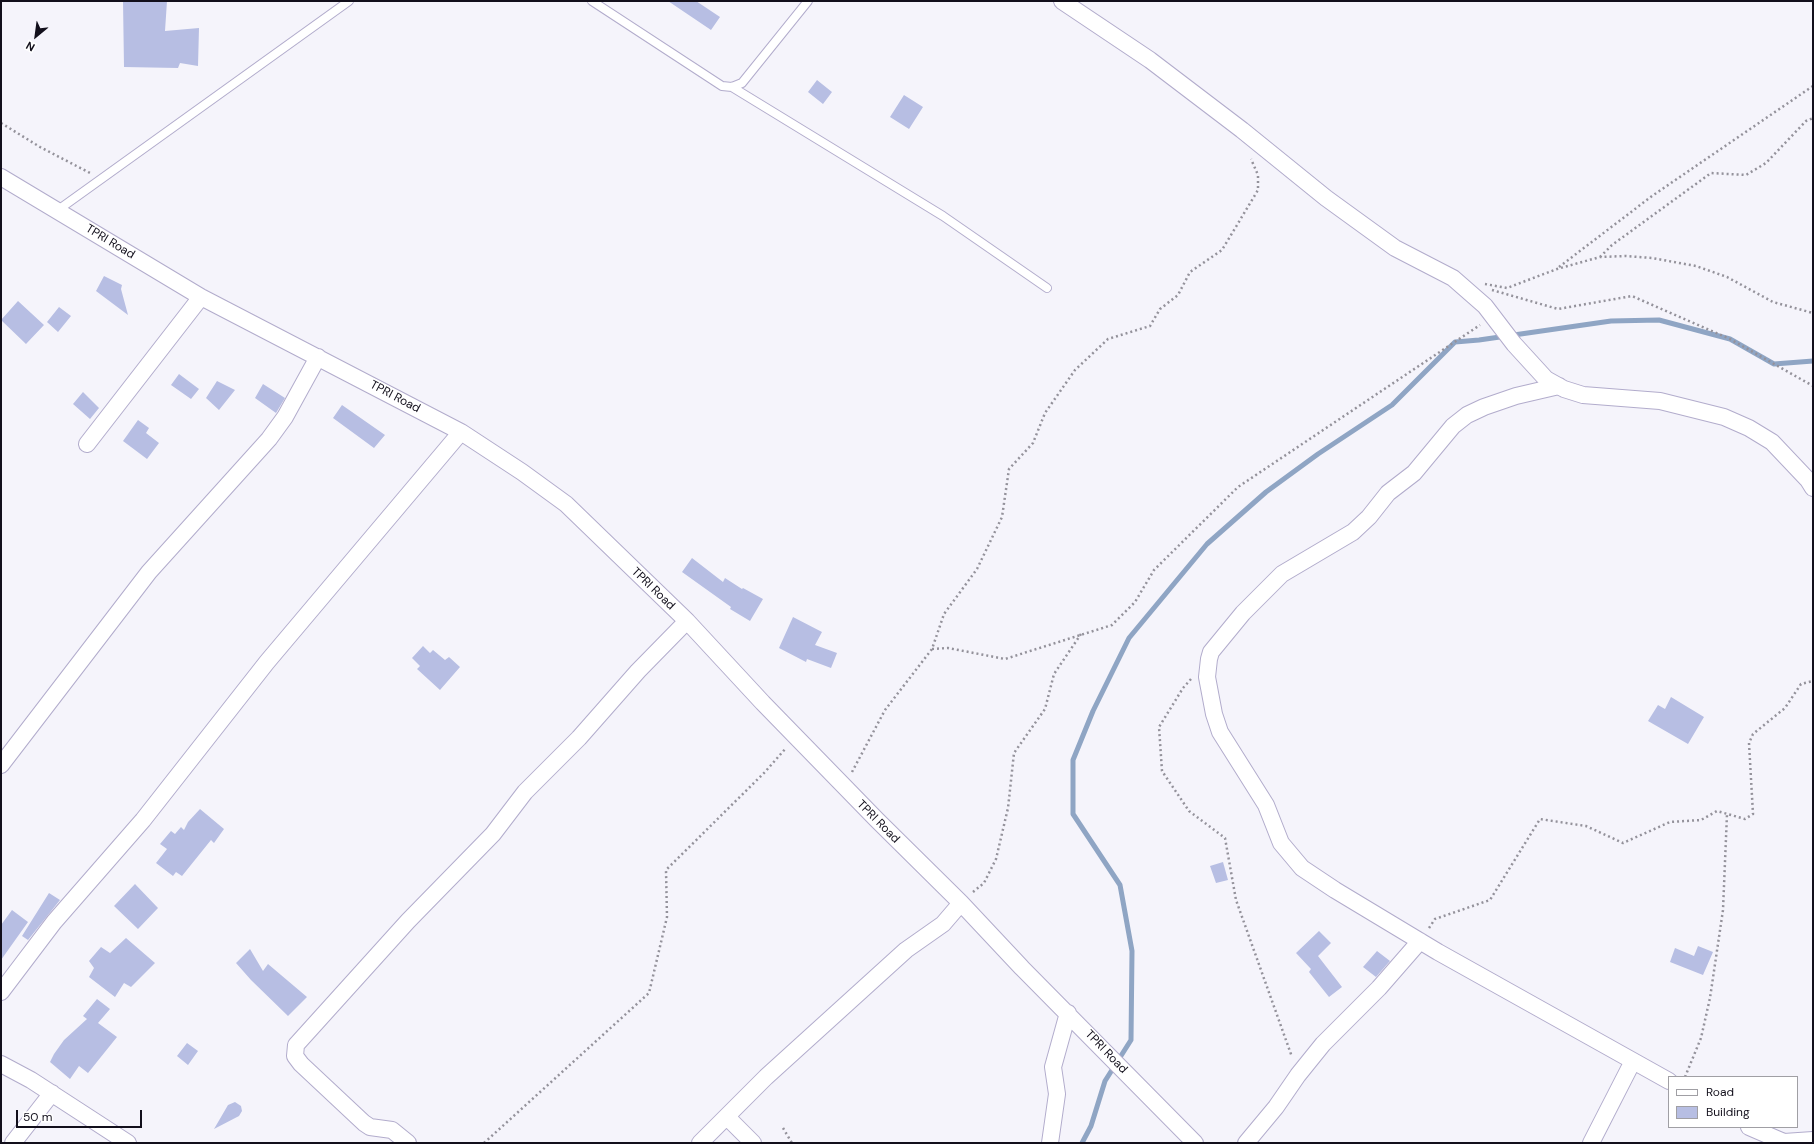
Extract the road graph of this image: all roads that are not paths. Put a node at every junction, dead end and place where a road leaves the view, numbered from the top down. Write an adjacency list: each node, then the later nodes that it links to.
1 (349, 1): 7 (lane)
2 (592, 1): 5 (lane)
3 (808, 1): 5 (lane)
4 (1062, 1): 11 (street)
5 (732, 87): 8 (lane)
6 (1, 177): 7 (street, TPRI Road)
7 (58, 210): 9 (street, TPRI Road)
8 (1047, 288)
9 (201, 297): 10 (street, TPRI Road); 13 (street)
10 (318, 357): 12 (street, TPRI Road); 16 (street)
11 (1559, 386): 14 (street); 18 (street)
12 (461, 432): 15 (street, TPRI Road); 19 (street)
13 (87, 444)
14 (1813, 488)
15 (687, 621): 17 (street, TPRI Road); 30 (street)
16 (1, 765)
17 (961, 903): 20 (street, TPRI Road); 25 (street)
18 (1420, 941): 21 (street); 35 (street)
19 (1, 992)
20 (1068, 1013): 33 (street); 34 (street, TPRI Road)
21 (1633, 1062): 23 (street); 36 (street)
22 (1, 1064): 24 (street)
23 (1668, 1080)
24 (52, 1093): 28 (street); 29 (street)
25 (727, 1117): 31 (street); 32 (street)
26 (1751, 1128): 27 (street)
27 (1813, 1140)
28 (13, 1143)
29 (128, 1143)
30 (408, 1143)
31 (700, 1143)
32 (753, 1143)
33 (1050, 1143)
34 (1195, 1143)
35 (1246, 1143)
36 (1592, 1143)

